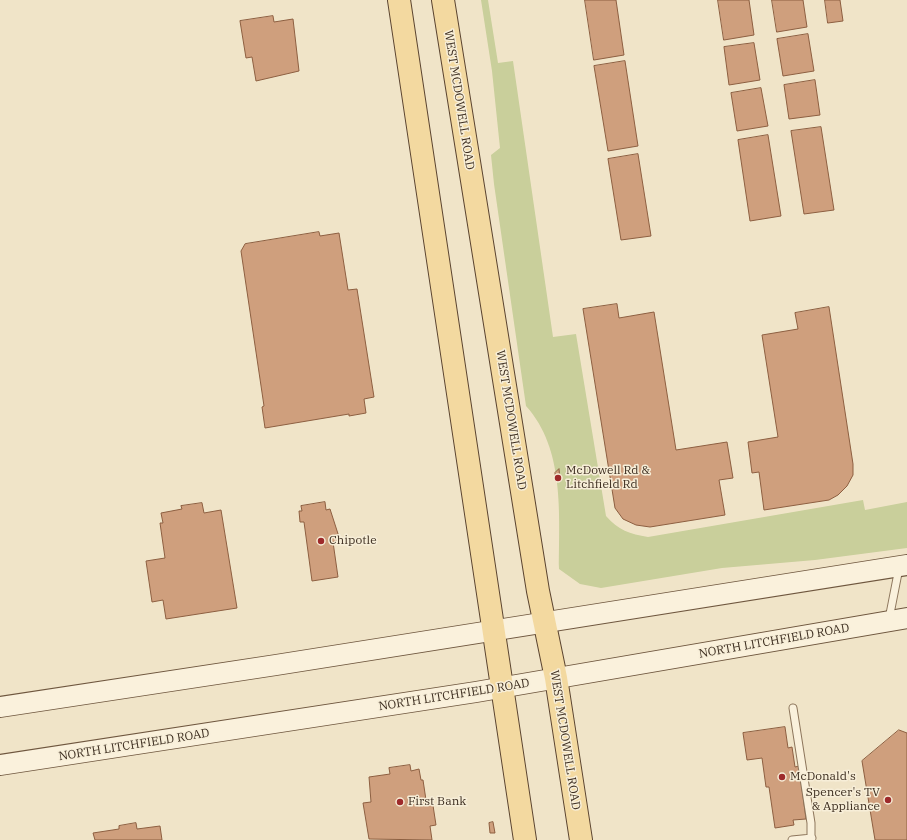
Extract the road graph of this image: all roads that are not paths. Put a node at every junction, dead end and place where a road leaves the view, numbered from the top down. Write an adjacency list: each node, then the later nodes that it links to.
1 (399, 0): 6 (main road)
2 (443, 0): 5 (main road, WEST MCDOWELL ROAD)
3 (903, 566): 4 (lane); 5 (main road)
4 (898, 620): 7 (main road, NORTH LITCHFIELD ROAD)
5 (545, 622): 6 (main road); 7 (main road, WEST MCDOWELL ROAD)
6 (494, 630): 8 (main road); 9 (main road)
7 (556, 678): 8 (main road, NORTH LITCHFIELD ROAD); 14 (main road, WEST MCDOWELL ROAD)
8 (502, 687): 11 (main road, NORTH LITCHFIELD ROAD); 13 (main road)
9 (0, 707)
10 (793, 708): 12 (lane)
11 (0, 765)
12 (812, 839): 15 (lane)
13 (525, 840)
14 (581, 840)
15 (792, 840)

